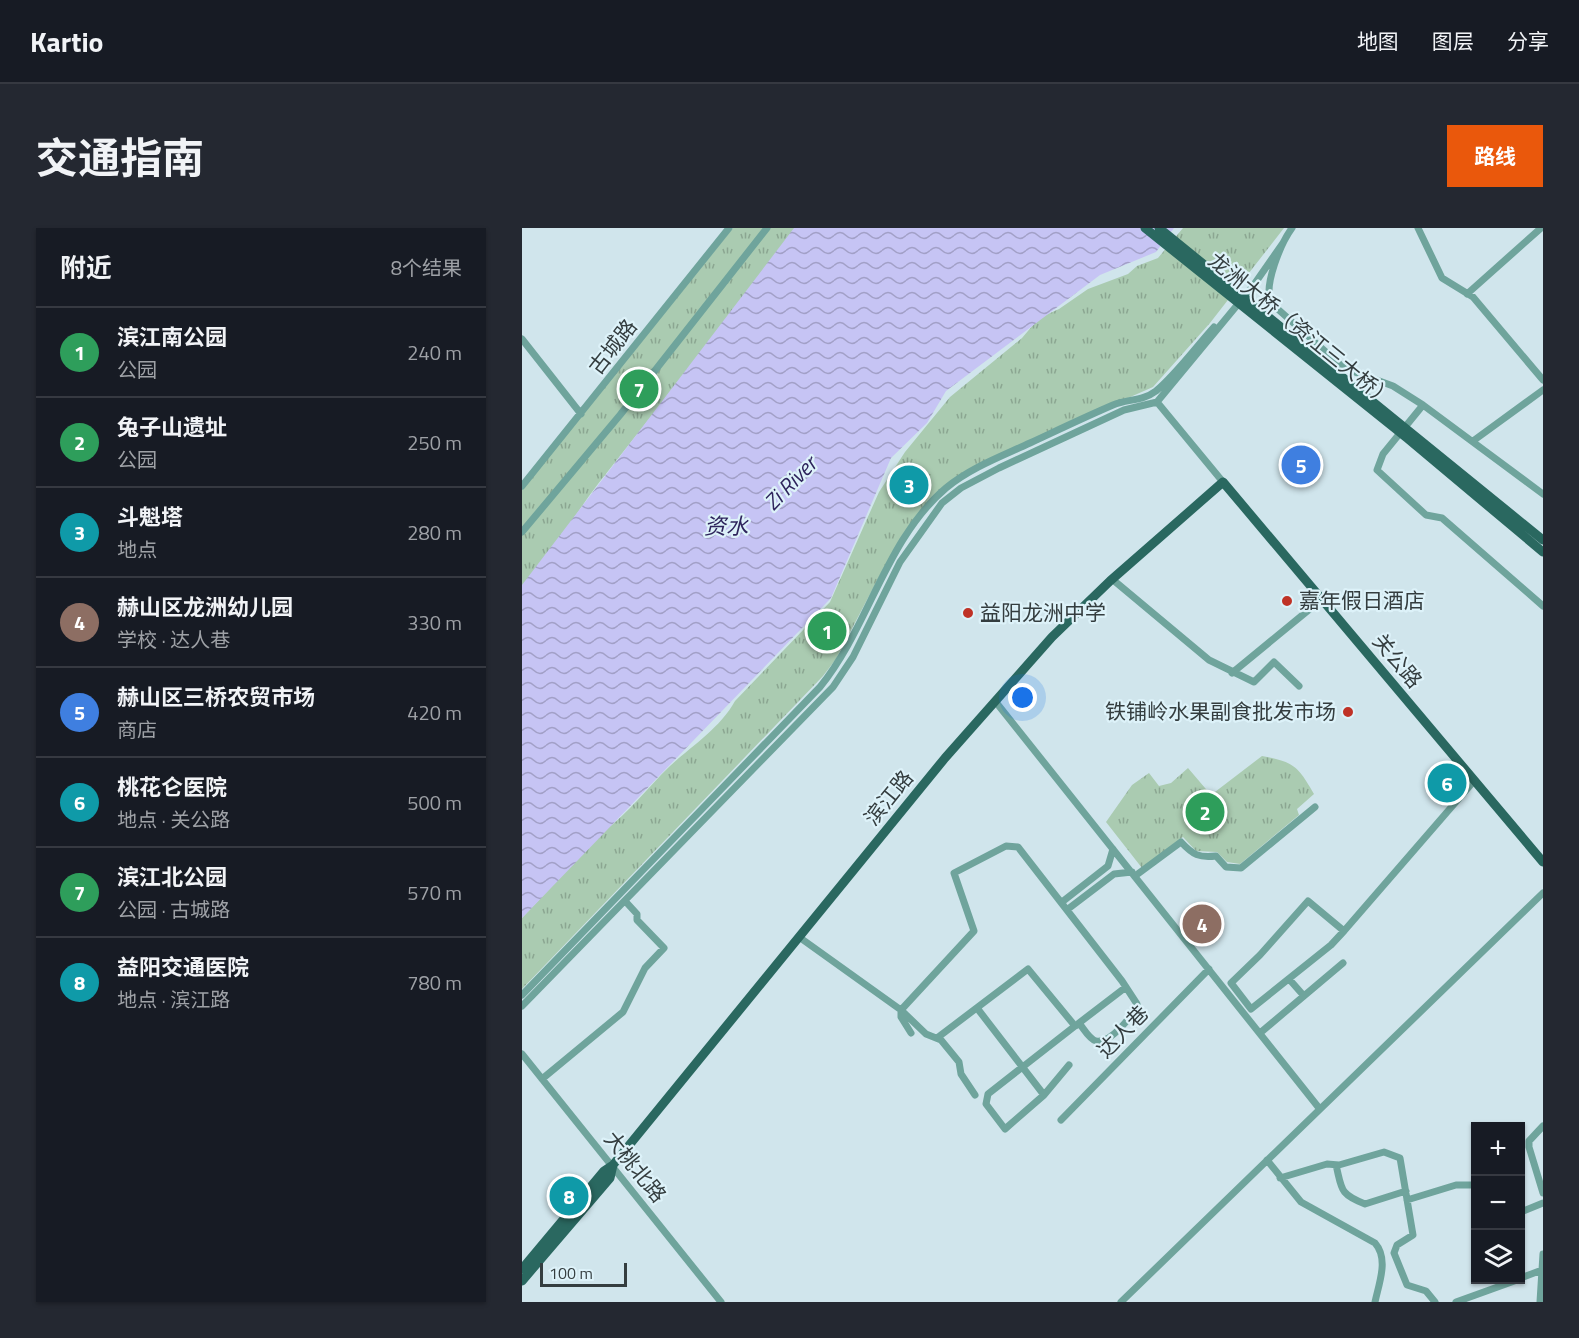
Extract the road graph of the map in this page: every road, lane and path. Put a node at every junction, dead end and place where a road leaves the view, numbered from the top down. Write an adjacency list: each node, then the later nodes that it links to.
1 (729, 228): 16 (street, 古城路)
2 (767, 228): 22 (street)
3 (1145, 228): 17 (main road, 龙洲大桥（资江三大桥）)
4 (1159, 228): 17 (main road, 龙洲大桥（资江三大桥）)
5 (1292, 228): 8 (street)
6 (1418, 228): 9 (street)
7 (1541, 228): 9 (street)
8 (1282, 243): 14 (street); 15 (street)
9 (1467, 294): 12 (street)
10 (1220, 320): 45 (street)
11 (522, 339): 16 (street)
12 (1543, 380)
13 (1543, 390): 18 (street)
14 (1157, 402): 19 (street); 37 (street)
15 (1423, 405): 18 (street); 27 (street)
16 (581, 414): 20 (street, 古城路)
17 (1409, 435): 23 (main road); 24 (main road)
18 (1473, 441): 21 (street)
19 (1223, 482): 25 (main road, 滨江路); 26 (main road, 关公路)
20 (522, 486)
21 (1543, 494)
22 (522, 532)
23 (1543, 540)
24 (1543, 552)
25 (1112, 579): 28 (street); 30 (main road, 滨江路)
26 (1322, 599): 28 (street); 31 (main road, 关公路)
27 (1543, 606)
28 (1232, 673): 29 (street)
29 (1299, 686)
30 (995, 701): 33 (street); 40 (main road, 滨江路)
31 (1474, 781): 34 (main road, 关公路); 39 (street)
32 (1315, 807): 35 (street)
33 (1113, 849): 35 (street); 38 (street)
34 (1543, 862)
35 (1134, 874): 38 (street); 42 (street)
36 (1543, 893): 60 (street)
37 (626, 902): 47 (street); 57 (street)
38 (1065, 905): 44 (street); 49 (street)
39 (1344, 931): 43 (street); 43 (street)
40 (799, 937): 49 (street); 64 (main road, 滨江路)
41 (1343, 963): 46 (street)
42 (1209, 969): 52 (street); 61 (street, 达人巷)
43 (1289, 980): 46 (street)
44 (1126, 987): 50 (street); 50 (street)
45 (522, 995)
46 (1304, 996): 52 (street)
47 (522, 1006)
48 (978, 1008): 50 (street); 53 (street); 56 (street)
49 (901, 1010): 51 (street); 53 (street)
50 (1077, 1025): 56 (street)
51 (911, 1033)
52 (1260, 1033): 60 (street)
53 (937, 1038): 58 (street)
54 (522, 1054): 57 (street, 大桃北路)
55 (1070, 1065): 59 (street)
56 (1023, 1067): 59 (street); 59 (street)
57 (542, 1079): 64 (street, 大桃北路)
58 (975, 1095)
59 (1044, 1095)
60 (1319, 1108): 63 (street)
61 (1061, 1120)
62 (1543, 1126): 69 (street)
63 (1267, 1160): 66 (street); 80 (street)
64 (613, 1165): 74 (main road, 滨江路); 77 (main road, 滨江路); 79 (street, 大桃北路)
65 (1336, 1165): 66 (street); 68 (street); 68 (street)
66 (1280, 1178): 81 (street)
67 (1471, 1185): 70 (street)
68 (1406, 1191): 70 (street)
69 (1543, 1192)
70 (1407, 1200): 82 (street)
71 (1543, 1203): 72 (street)
72 (1525, 1210)
73 (1543, 1254): 75 (street)
74 (522, 1269)
75 (1542, 1270): 76 (street); 84 (street)
76 (1525, 1277)
77 (522, 1281)
78 (1505, 1284): 83 (street)
79 (721, 1302)
80 (1121, 1302)
81 (1375, 1302)
82 (1435, 1302)
83 (1456, 1302)
84 (1540, 1302)

